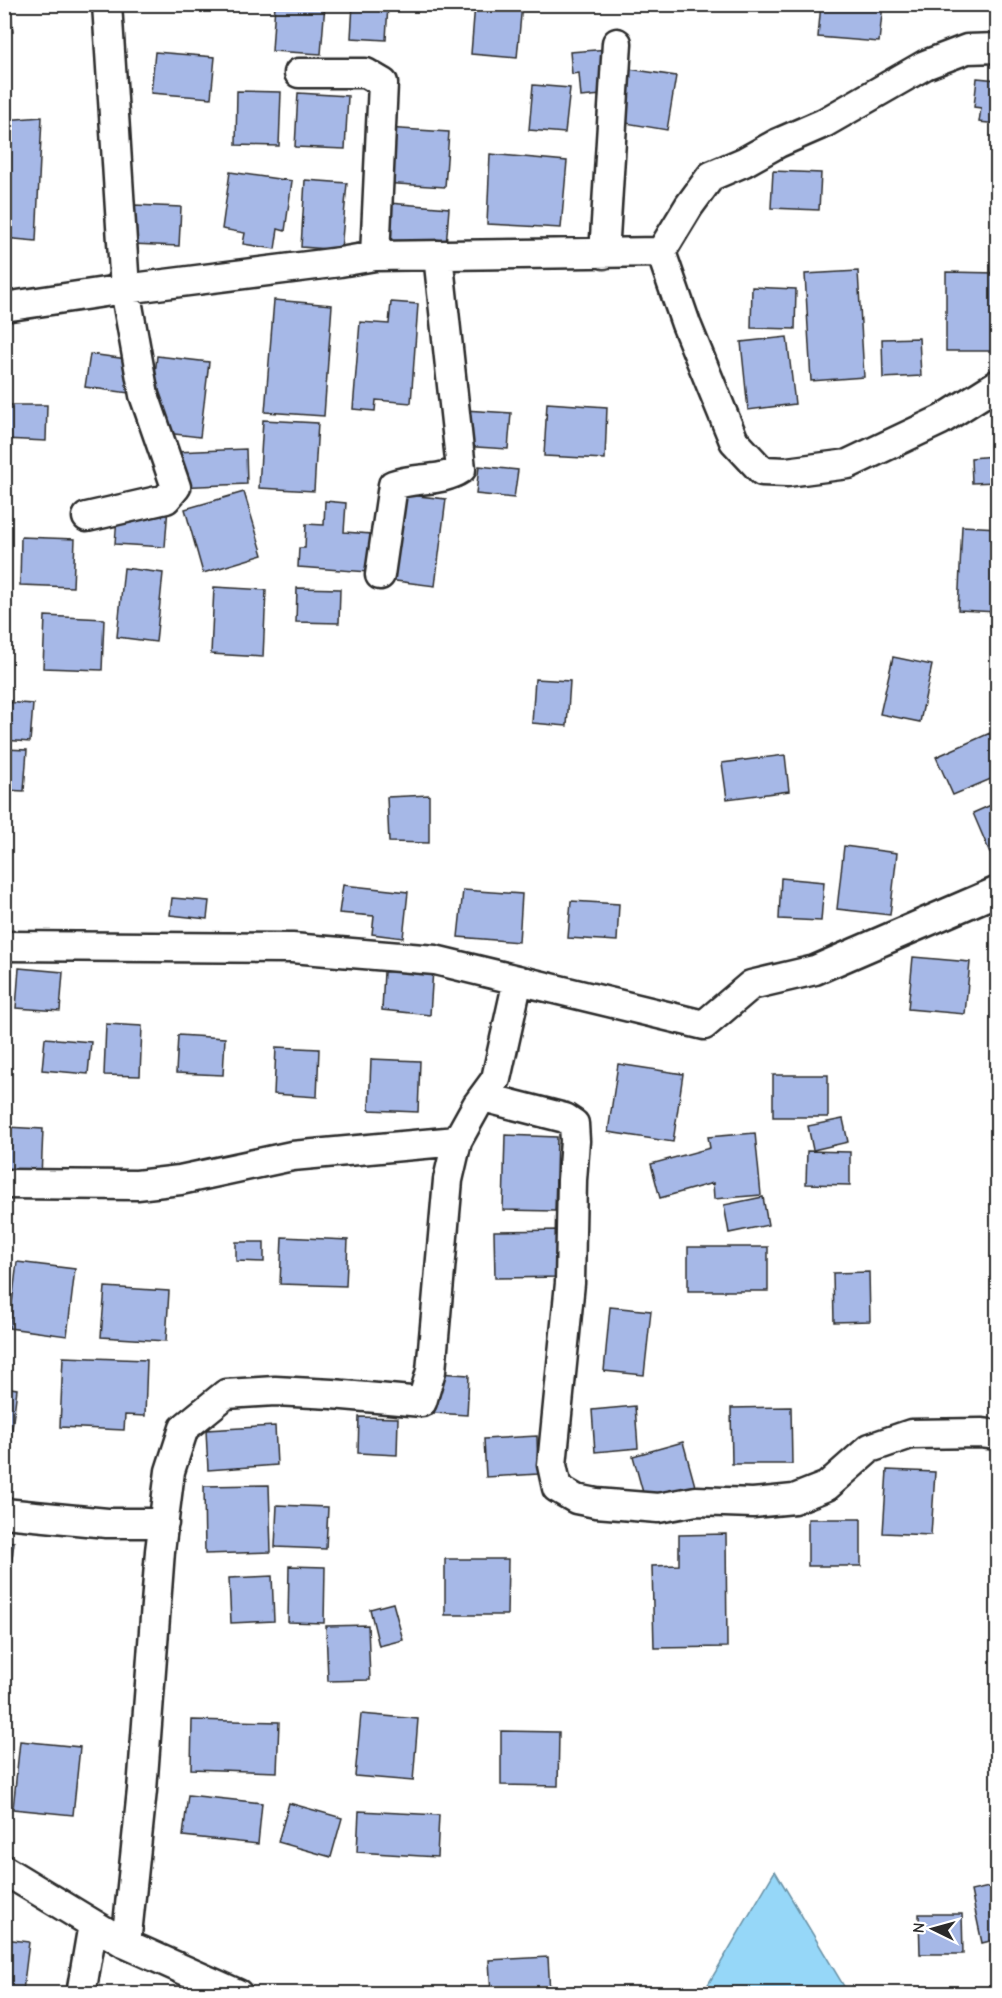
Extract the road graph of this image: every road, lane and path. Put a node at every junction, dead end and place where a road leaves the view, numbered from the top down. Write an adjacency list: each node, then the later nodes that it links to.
1 (107, 4): 9 (street)
2 (617, 43): 6 (street)
3 (998, 48): 5 (street)
4 (299, 73): 8 (street)
5 (661, 252): 6 (street); 11 (street)
6 (604, 254): 7 (street)
7 (438, 255): 8 (street); 13 (street)
8 (375, 256): 9 (street)
9 (125, 289): 10 (street); 12 (street)
10 (4, 307)
11 (998, 384)
12 (87, 517)
13 (380, 575)
14 (998, 891): 16 (street)
15 (4, 946): 16 (street)
16 (518, 980): 17 (street)
17 (483, 1097): 18 (street); 20 (street)
18 (458, 1141): 19 (street); 22 (street)
19 (4, 1184)
20 (998, 1435)
21 (4, 1513): 22 (street)
22 (164, 1523): 25 (street)
23 (4, 1870): 24 (street)
24 (93, 1924): 25 (street); 26 (street)
25 (126, 1944): 27 (street)
26 (81, 1994)
27 (238, 1994)

